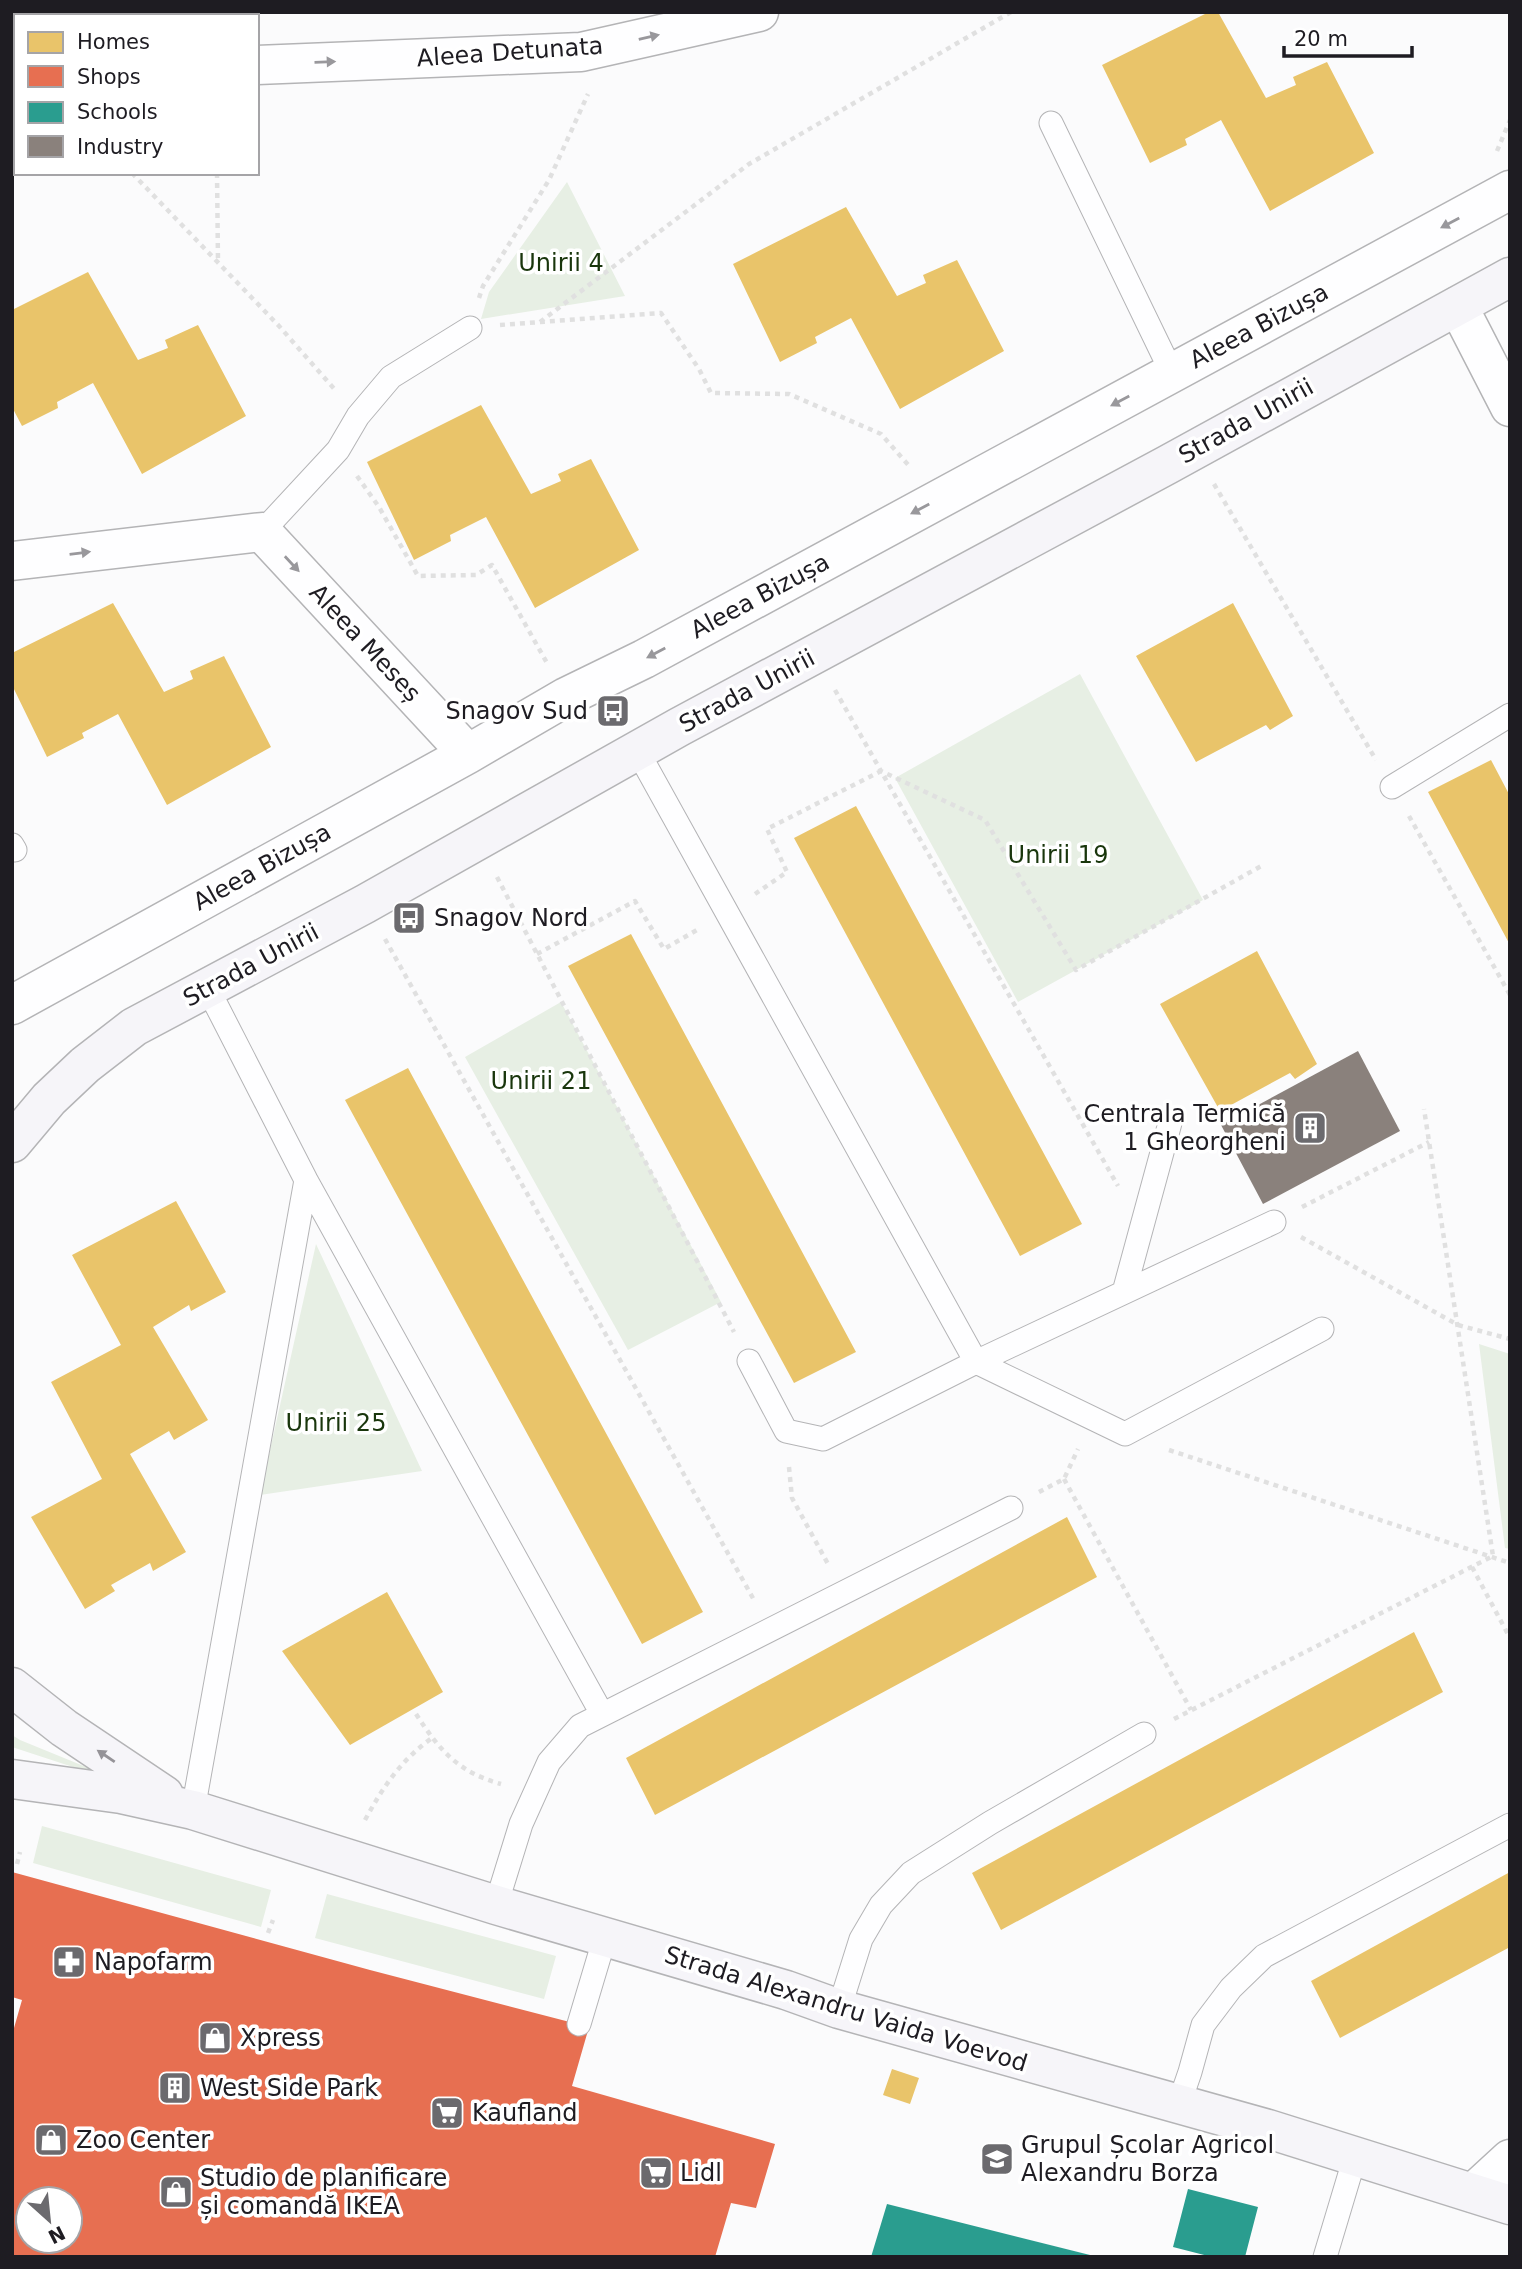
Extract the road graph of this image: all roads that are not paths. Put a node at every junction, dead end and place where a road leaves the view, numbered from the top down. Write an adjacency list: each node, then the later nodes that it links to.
1 (759, 12): 2 (street, Aleea Detunata, one-way to 1)
2 (259, 65)
3 (1051, 123): 8 (lane)
4 (1510, 190): 8 (street, Aleea Bizușa, one-way to 8)
5 (1510, 277): 6 (main road, Strada Unirii)
6 (1458, 306): 9 (street); 13 (main road, Strada Unirii)
7 (470, 328): 10 (lane)
8 (1172, 373): 14 (street, Aleea Bizușa, one-way to 14)
9 (1510, 407)
10 (262, 532): 11 (street, one-way to 10); 14 (street, Aleea Meseș, one-way to 14)
11 (12, 561)
12 (1510, 715): 15 (lane)
13 (638, 752): 16 (main road, Strada Unirii); 25 (lane)
14 (468, 754): 17 (street, Aleea Bizușa)
15 (1392, 787)
16 (206, 988): 19 (main road, Strada Unirii); 20 (lane)
17 (12, 1004)
18 (1170, 1123): 22 (lane)
19 (12, 1143)
20 (306, 1180): 28 (lane); 31 (lane)
21 (1274, 1222): 22 (lane)
22 (1124, 1292): 25 (lane)
23 (1322, 1329): 25 (lane)
24 (749, 1361): 25 (lane)
25 (975, 1362)
26 (1011, 1508): 28 (lane)
27 (12, 1687): 31 (main road, Strada Alexandru Vaida Voevod, one-way to 27)
28 (602, 1714): 33 (lane)
29 (1144, 1734): 35 (lane)
30 (12, 1779): 31 (main road, Strada Alexandru Vaida Voevod)
31 (188, 1809): 33 (main road, Strada Alexandru Vaida Voevod)
32 (1510, 1825): 37 (lane)
33 (496, 1905): 34 (main road, Strada Alexandru Vaida Voevod)
34 (605, 1937): 35 (main road, Strada Alexandru Vaida Voevod); 36 (lane)
35 (839, 2009): 37 (main road, Strada Alexandru Vaida Voevod)
36 (579, 2024)
37 (1179, 2104): 38 (main road, Strada Alexandru Vaida Voevod)
38 (1355, 2157): 40 (main road, Strada Alexandru Vaida Voevod); 42 (lane)
39 (1510, 2160): 40 (street)
40 (1473, 2193): 41 (main road, Strada Alexandru Vaida Voevod)
41 (1510, 2205)
42 (1325, 2257)

